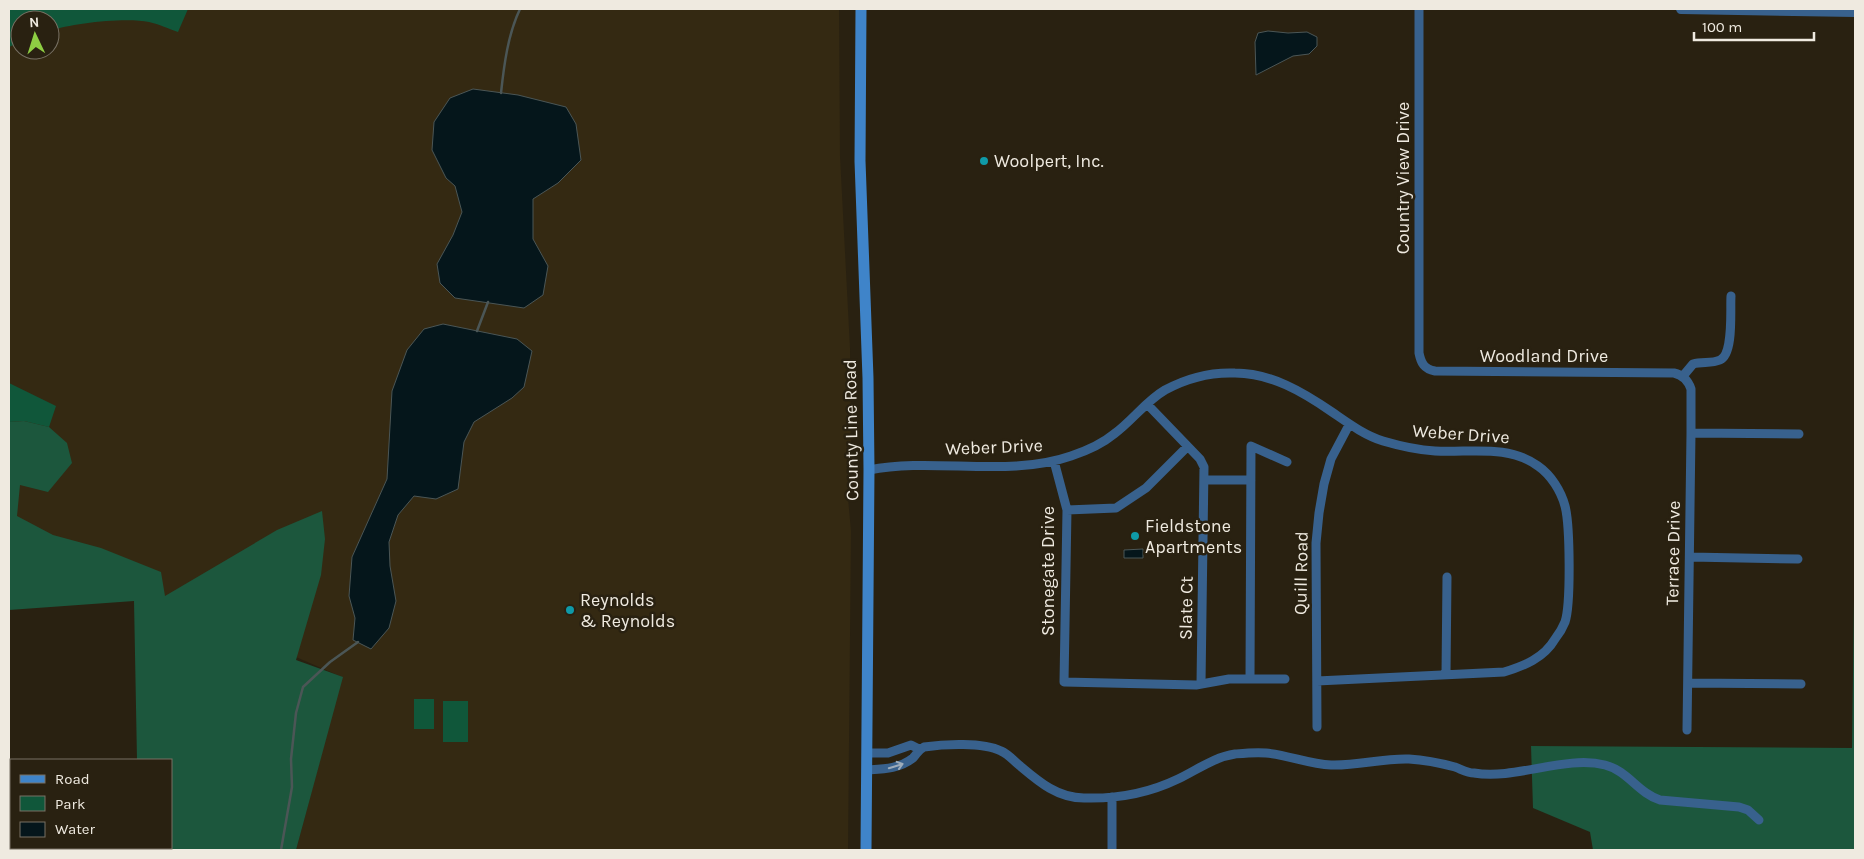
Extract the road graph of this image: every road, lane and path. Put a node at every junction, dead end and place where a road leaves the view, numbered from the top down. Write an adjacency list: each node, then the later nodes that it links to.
1 (861, 9): 15 (main road, County Line Road)
2 (1419, 9): 6 (street, Country View Drive)
3 (1681, 9): 4 (street)
4 (1855, 12)
5 (1731, 296): 7 (street)
6 (1419, 346): 7 (street, Woodland Drive)
7 (1684, 377): 10 (street, Terrace Drive)
8 (1147, 404): 9 (street, Weber Drive); 12 (street, Slate Ct); 13 (street, Weber Drive)
9 (1349, 425): 22 (street, Weber Drive); 25 (street, Quill Road)
10 (1691, 433): 11 (street); 19 (street, Terrace Drive)
11 (1799, 434)
12 (1188, 447): 16 (street, Slate Ct); 18 (street)
13 (1054, 461): 15 (street, Weber Drive); 18 (street, Stonegate Drive)
14 (1287, 462): 17 (street)
15 (869, 470): 32 (main road, County Line Road)
16 (1204, 480): 17 (street); 27 (street, Slate Ct)
17 (1251, 480): 23 (street)
18 (1067, 510): 27 (street, Stonegate Drive)
19 (1690, 557): 20 (street); 26 (street, Terrace Drive)
20 (1798, 559)
21 (1447, 577): 22 (street)
22 (1446, 674): 25 (street, Weber Drive)
23 (1250, 679): 24 (street); 27 (street)
24 (1285, 679)
25 (1317, 681): 29 (street, Quill Road)
26 (1688, 683): 28 (street); 30 (street, Terrace Drive)
27 (1201, 684)
28 (1801, 684)
29 (1317, 727)
30 (1687, 730)
31 (919, 749): 32 (street); 33 (street, one-way to 31); 34 (street)
32 (867, 753): 33 (main road, County Line Road)
33 (866, 770): 36 (main road, County Line Road)
34 (1112, 797): 35 (street); 37 (street)
35 (1759, 820)
36 (866, 850)
37 (1112, 850)

